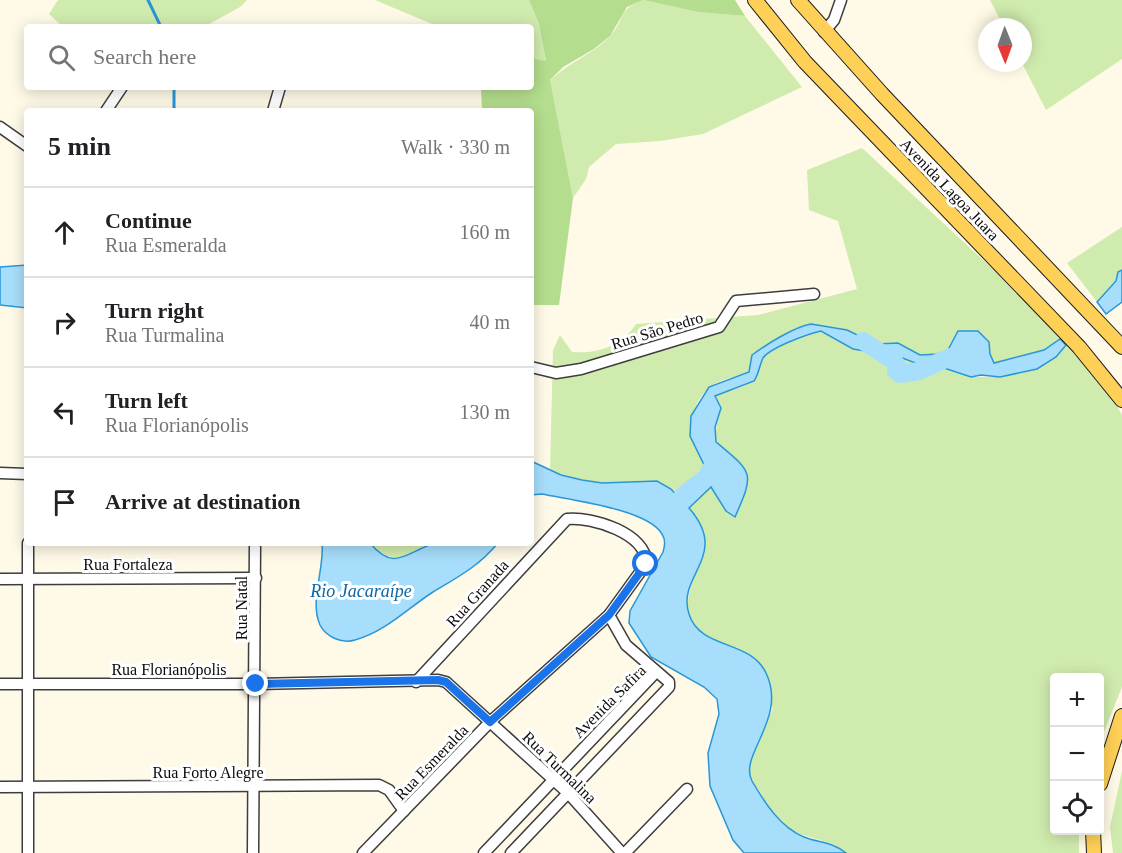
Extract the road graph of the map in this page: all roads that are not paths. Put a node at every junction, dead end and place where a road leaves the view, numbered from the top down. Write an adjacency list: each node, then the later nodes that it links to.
1 (755, 0): 14 (main road, Avenida Lagoa Juara)
2 (798, 0): 4 (main road, Avenida Lagoa Juara)
3 (841, 0): 4 (street)
4 (824, 32): 12 (main road, Avenida Lagoa Juara)
5 (120, 90): 7 (street)
6 (279, 90): 8 (street)
7 (108, 108)
8 (274, 108)
9 (0, 127): 10 (street)
10 (24, 144)
11 (814, 294): 13 (street, Rua São Pedro)
12 (1122, 347)
13 (534, 368)
14 (1122, 400)
15 (0, 473): 16 (street)
16 (24, 474)
17 (559, 524): 23 (street, Rua Esmeralda); 25 (street, Rua Granada)
18 (28, 546): 22 (street)
19 (255, 546): 20 (street, Rua Natal)
20 (256, 578): 22 (street, Rua Fortaleza); 29 (street, Rua Natal)
21 (0, 579): 22 (street, Rua Fortaleza)
22 (29, 580): 28 (street)
23 (609, 615): 24 (street); 31 (street, Rua Esmeralda)
24 (656, 672): 34 (street, Avenida Safira); 40 (street, Avenida Safira)
25 (416, 682): 26 (street, Rua Florianópolis); 29 (street, Rua Florianópolis)
26 (446, 682): 31 (street, Rua Turmalina)
27 (0, 684): 28 (street, Rua Florianópolis)
28 (29, 684): 29 (street, Rua Florianópolis); 37 (street)
29 (256, 684): 38 (street, Rua Natal)
30 (1122, 716): 33 (main road)
31 (490, 722): 34 (street, Rua Turmalina); 41 (street, Rua Esmeralda)
32 (1122, 743): 33 (main road)
33 (1109, 750): 35 (main road)
34 (554, 780): 40 (street, Rua Turmalina); 46 (street, Avenida Safira)
35 (1101, 781)
36 (0, 787): 37 (street, Rua Forto Alegre)
37 (28, 787): 38 (street, Rua Forto Alegre); 43 (street)
38 (255, 788): 41 (street, Rua Forto Alegre); 44 (street, Rua Natal)
39 (687, 789): 48 (street)
40 (568, 794): 47 (street, Avenida Safira); 48 (street, Rua Turmalina)
41 (404, 811): 45 (street, Rua Esmeralda)
42 (1093, 835): 49 (main road)
43 (27, 853)
44 (253, 853)
45 (363, 853)
46 (484, 853)
47 (511, 853)
48 (624, 853)
49 (1094, 853)

